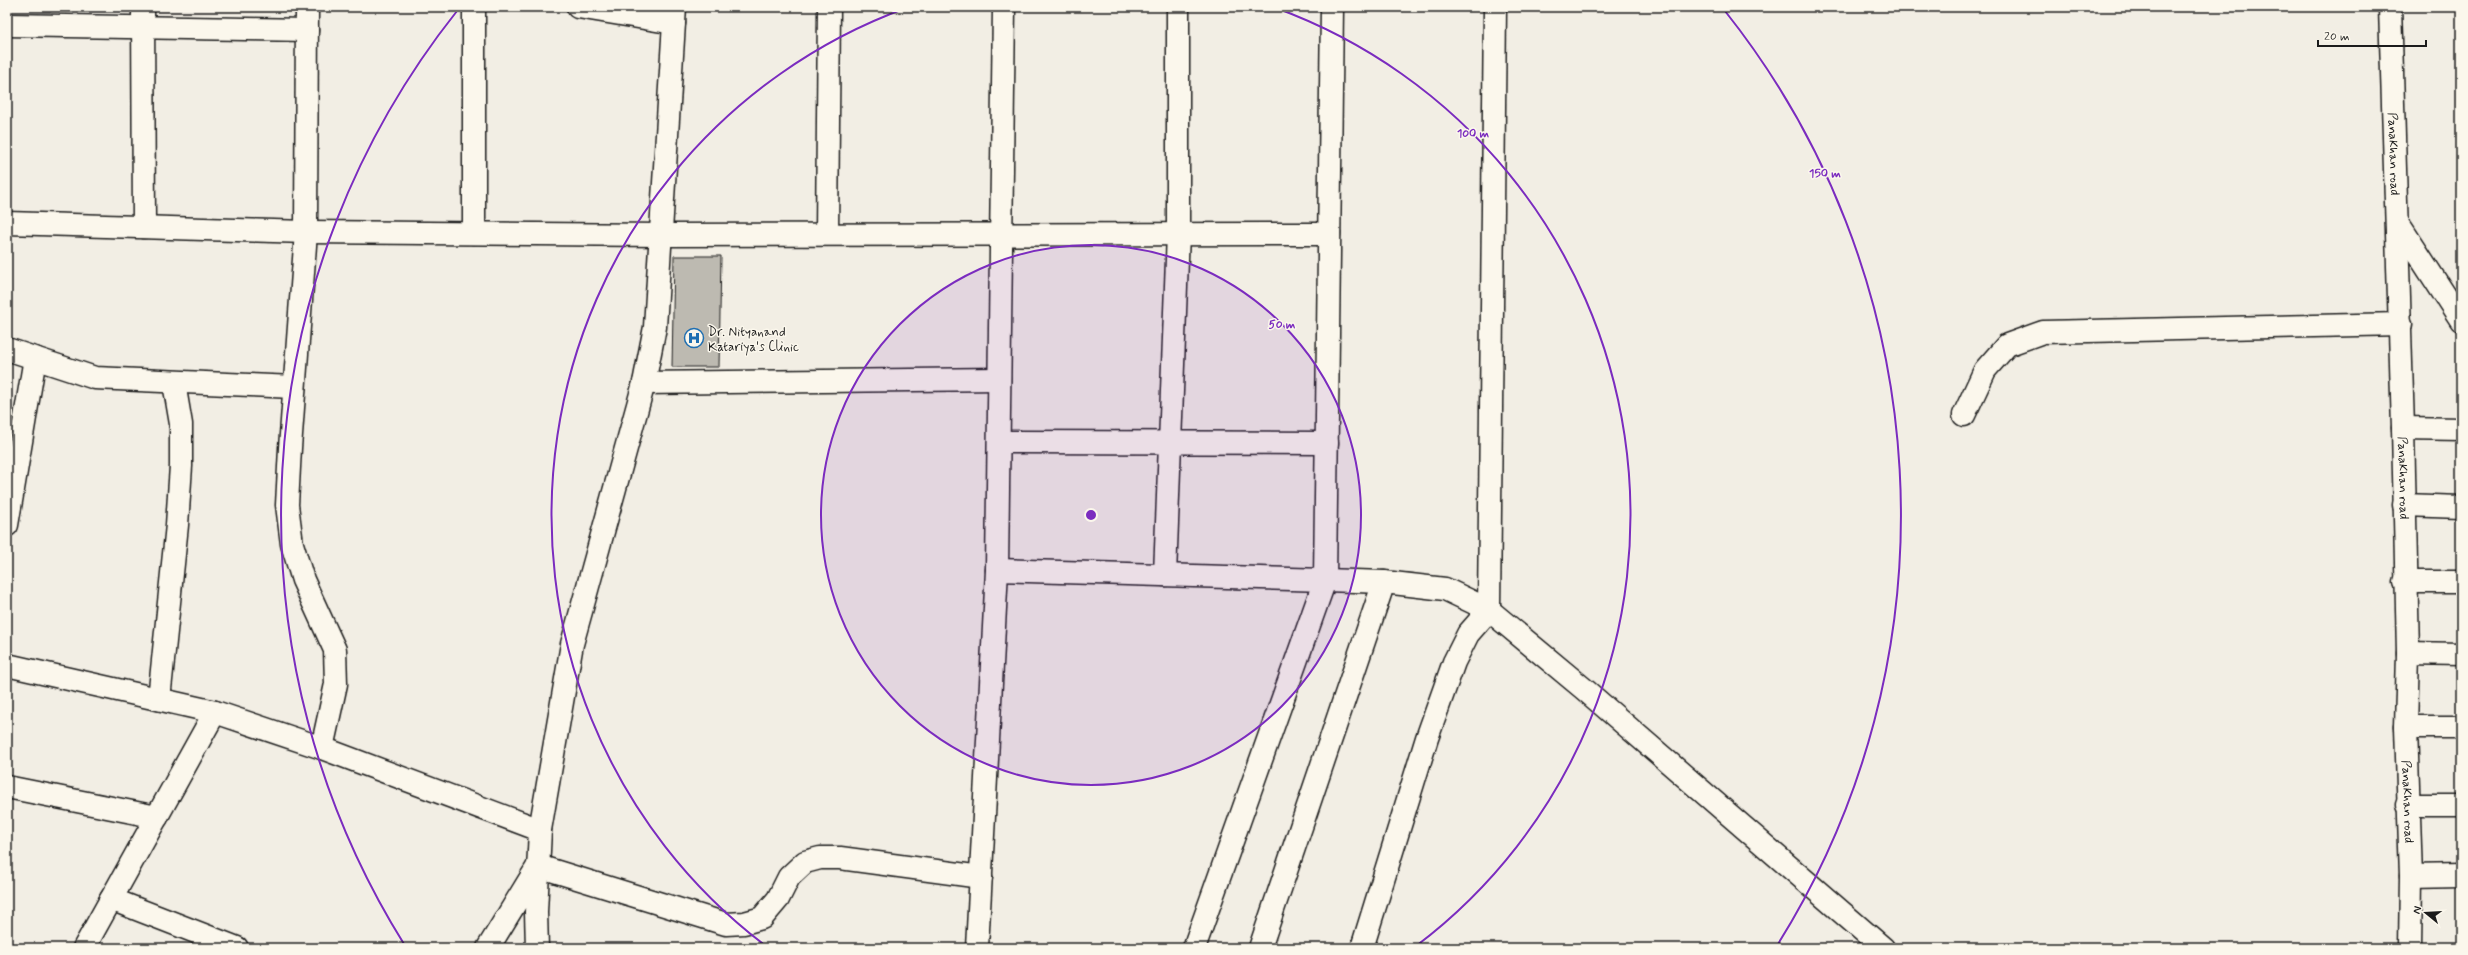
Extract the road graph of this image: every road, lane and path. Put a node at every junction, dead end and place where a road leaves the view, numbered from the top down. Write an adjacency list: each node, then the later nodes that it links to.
1 (307, 7): 13 (street)
2 (474, 7): 20 (street)
3 (578, 7): 10 (street)
4 (829, 7): 21 (street)
5 (1004, 7): 18 (street)
6 (1178, 7): 19 (street)
7 (1332, 7): 22 (street)
8 (1494, 7): 47 (street)
9 (2390, 7): 15 (street, PanaKhan road)
10 (675, 15): 23 (street)
11 (143, 17): 12 (street); 13 (street); 16 (street)
12 (7, 25)
13 (307, 30): 17 (street)
14 (7, 223): 16 (street)
15 (2398, 223): 24 (street); 25 (street, PanaKhan road)
16 (144, 227): 17 (street)
17 (306, 232): 20 (street); 31 (street)
18 (1000, 233): 19 (street); 21 (street); 28 (street)
19 (1178, 233): 22 (street); 36 (street)
20 (474, 234): 23 (street)
21 (827, 234): 23 (street)
22 (1329, 234): 37 (street)
23 (663, 235): 30 (street)
24 (2461, 320)
25 (2401, 324): 32 (street); 33 (street, PanaKhan road)
26 (7, 349): 27 (street)
27 (35, 358): 29 (street); 40 (street)
28 (999, 379): 30 (street); 35 (street)
29 (174, 383): 31 (street); 51 (street)
30 (644, 383): 60 (street)
31 (294, 387): 55 (street)
32 (1964, 415)
33 (2404, 428): 34 (street); 38 (street, PanaKhan road)
34 (2461, 429)
35 (1000, 442): 36 (street); 41 (street)
36 (1169, 442): 37 (street); 42 (street)
37 (1326, 443): 43 (street)
38 (2404, 505): 39 (street); 45 (street, PanaKhan road)
39 (2461, 507)
40 (7, 524)
41 (997, 570): 42 (street); 64 (street)
42 (1165, 575): 43 (street)
43 (1325, 580): 44 (street); 71 (street)
44 (1384, 582): 47 (street); 72 (street)
45 (2405, 582): 46 (street); 48 (street, PanaKhan road)
46 (2461, 582)
47 (1489, 610): 73 (street); 74 (street)
48 (2408, 653): 49 (street); 53 (street, PanaKhan road)
49 (2461, 654)
50 (7, 665): 51 (street)
51 (159, 699): 52 (street)
52 (215, 712): 55 (street); 59 (street)
53 (2406, 727): 54 (street); 57 (street, PanaKhan road)
54 (2461, 727)
55 (322, 748): 60 (street)
56 (7, 787): 59 (street)
57 (2407, 805): 58 (street); 63 (street, PanaKhan road)
58 (2461, 805)
59 (157, 817): 65 (street)
60 (540, 830): 61 (street)
61 (538, 866): 64 (street); 68 (street); 69 (street)
62 (2461, 875): 63 (street)
63 (2411, 876): 75 (street, PanaKhan road)
64 (981, 878): 70 (street)
65 (111, 899): 66 (street); 67 (street)
66 (84, 948)
67 (237, 948)
68 (488, 948)
69 (537, 948)
70 (977, 948)
71 (1194, 948)
72 (1260, 948)
73 (1362, 948)
74 (1883, 948)
75 (2410, 948)

